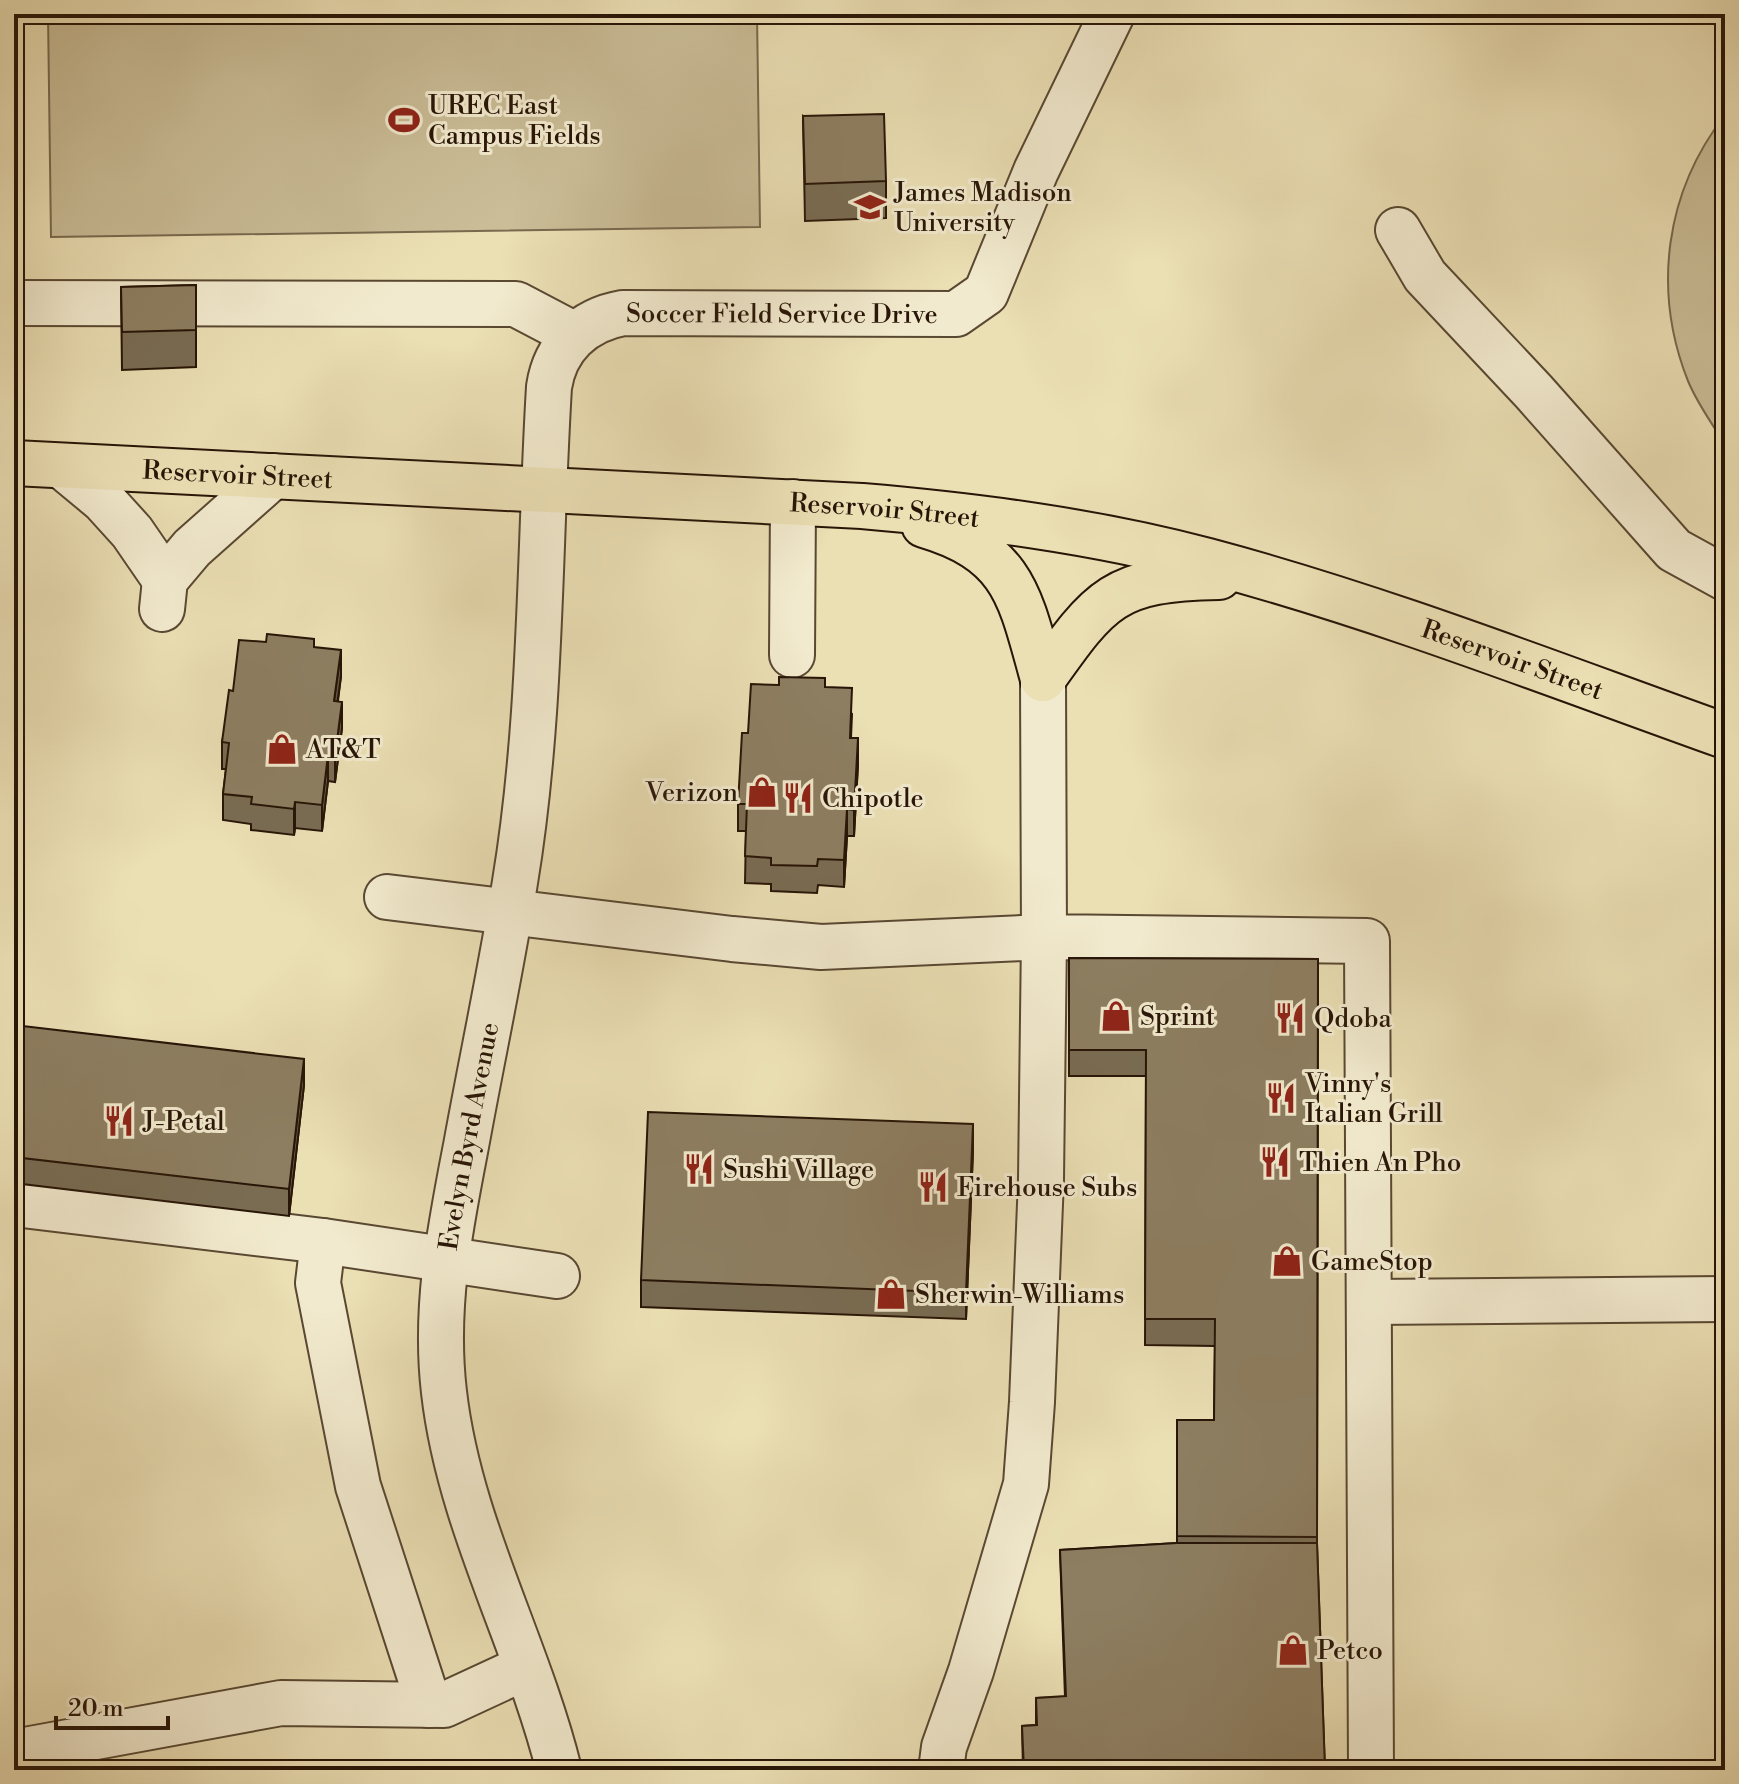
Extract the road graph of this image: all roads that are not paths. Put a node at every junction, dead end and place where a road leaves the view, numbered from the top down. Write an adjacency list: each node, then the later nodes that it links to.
1 (1112, 14): 4 (street, Soccer Field Service Drive)
2 (1398, 230): 12 (street)
3 (14, 303): 4 (street)
4 (575, 335): 8 (street)
5 (14, 463): 6 (main road, Reservoir Street)
6 (62, 466): 7 (main road, Reservoir Street); 7 (street)
7 (273, 476): 8 (main road, Reservoir Street)
8 (543, 489): 9 (main road, Reservoir Street); 17 (street, Evelyn Byrd Avenue)
9 (793, 502): 10 (main road, Reservoir Street); 13 (street)
10 (862, 506): 11 (main road, Reservoir Street); 14 (main road)
11 (1263, 577): 14 (main road); 15 (main road, Reservoir Street)
12 (1725, 578)
13 (792, 655)
14 (1043, 679): 18 (street)
15 (1725, 736)
16 (387, 897): 17 (street)
17 (510, 912): 18 (street); 21 (street, Evelyn Byrd Avenue)
18 (1044, 937): 24 (street); 29 (street)
19 (14, 1204): 20 (street)
20 (323, 1241): 21 (street); 26 (street)
21 (445, 1260): 22 (street); 25 (street, Evelyn Byrd Avenue)
22 (557, 1276)
23 (1725, 1299): 24 (street)
24 (1370, 1302): 30 (street)
25 (526, 1667): 26 (street); 28 (street, Evelyn Byrd Avenue)
26 (429, 1705): 27 (street)
27 (14, 1752)
28 (559, 1770)
29 (941, 1770)
30 (1371, 1770)

